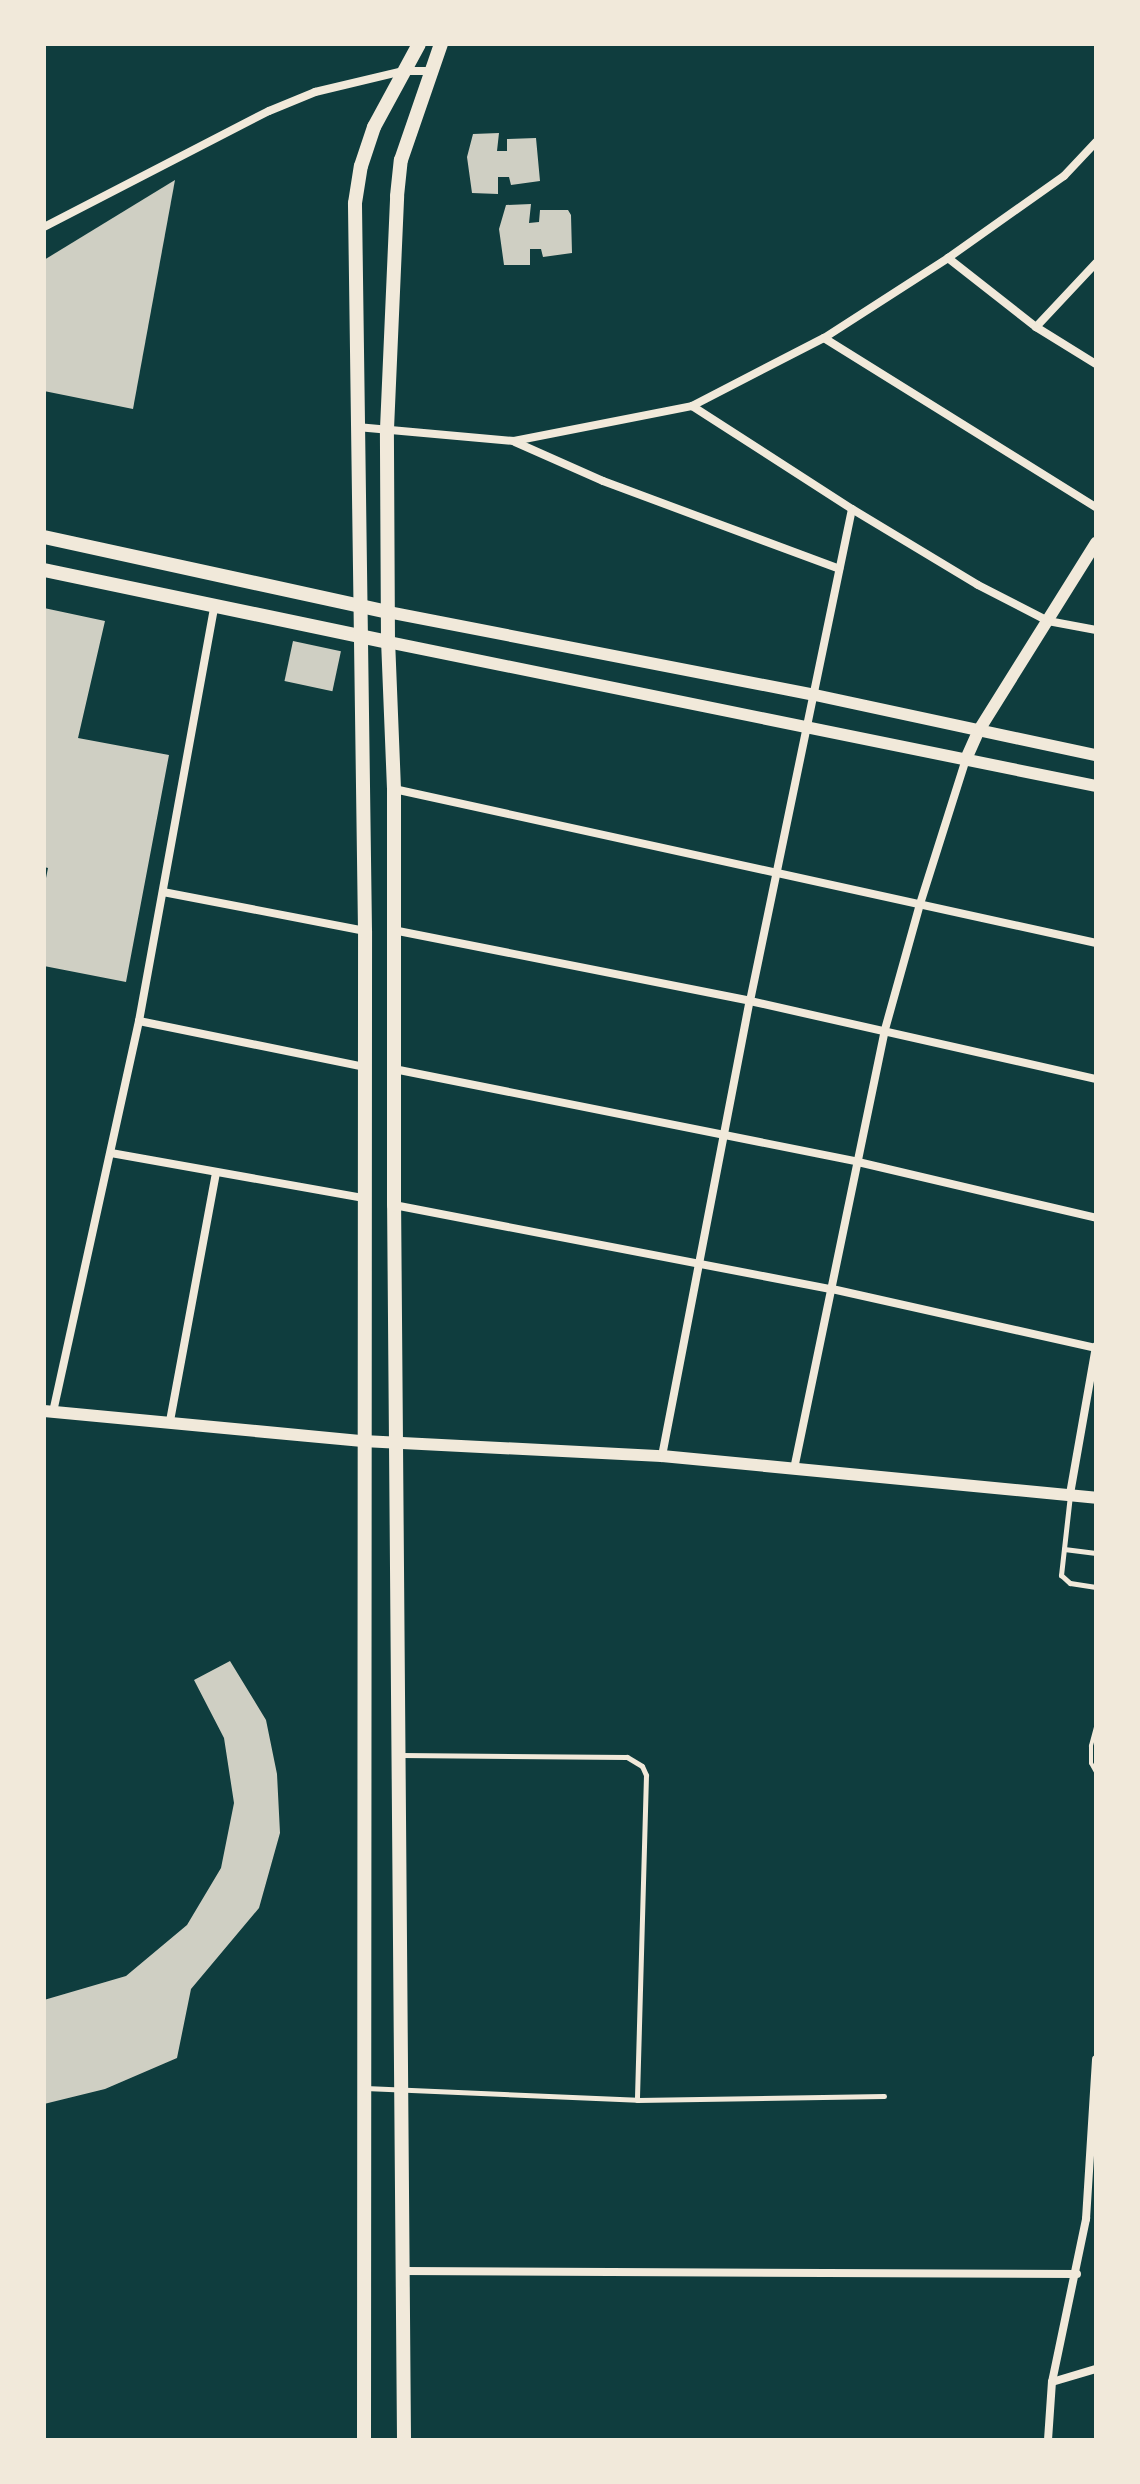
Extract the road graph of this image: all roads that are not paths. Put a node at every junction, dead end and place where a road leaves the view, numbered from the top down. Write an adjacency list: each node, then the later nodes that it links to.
1 (419, 44): 2 (street); 3 (main road)
2 (439, 49): 4 (main road)
3 (403, 71): 4 (street); 6 (street); 13 (main road)
4 (430, 71): 14 (main road)
5 (1096, 142): 7 (street)
6 (44, 227)
7 (948, 258): 9 (street); 10 (street)
8 (1096, 263): 9 (street)
9 (1036, 327): 11 (street)
10 (824, 338): 12 (street); 16 (street)
11 (1096, 364)
12 (692, 406): 15 (street); 17 (street)
13 (357, 427): 14 (street); 23 (main road)
14 (387, 429): 15 (street); 24 (main road)
15 (514, 441): 20 (street)
16 (1096, 507)
17 (852, 509): 20 (street); 25 (street)
18 (44, 537): 23 (main road)
19 (1096, 543): 25 (street)
20 (839, 569): 29 (street)
21 (44, 570): 22 (main road)
22 (214, 608): 27 (main road); 37 (street)
23 (359, 608): 24 (main road); 27 (main road)
24 (388, 612): 28 (main road); 29 (street)
25 (1048, 621): 26 (street); 31 (street)
26 (1096, 630)
27 (360, 637): 28 (main road); 40 (main road)
28 (388, 642): 30 (street); 35 (main road)
29 (815, 695): 30 (street); 31 (street)
30 (808, 726): 33 (street); 36 (street)
31 (979, 730): 32 (street); 33 (street)
32 (1096, 755)
33 (966, 759): 34 (street); 38 (street)
34 (1096, 786)
35 (394, 789): 36 (street); 39 (main road)
36 (776, 873): 38 (street); 42 (street)
37 (163, 892): 40 (street); 43 (street)
38 (920, 904): 41 (street); 44 (street)
39 (393, 930): 42 (street); 46 (main road)
40 (365, 931): 45 (main road)
41 (1096, 943)
42 (750, 1001): 44 (street); 48 (street)
43 (139, 1021): 45 (street); 49 (street)
44 (884, 1033): 47 (street); 50 (street)
45 (365, 1067): 52 (main road)
46 (394, 1069): 48 (street); 53 (main road)
47 (1096, 1079)
48 (726, 1135): 50 (street); 55 (street)
49 (111, 1153): 51 (street); 58 (street)
50 (858, 1162): 54 (street); 56 (street)
51 (216, 1172): 52 (street); 59 (street)
52 (364, 1198): 60 (main road)
53 (394, 1205): 55 (street); 61 (main road)
54 (1096, 1218)
55 (700, 1265): 56 (street); 62 (street)
56 (832, 1289): 57 (street); 63 (street)
57 (1096, 1347): 64 (street)
58 (48, 1412): 59 (street)
59 (170, 1421): 60 (street)
60 (363, 1441): 61 (street); 71 (main road)
61 (398, 1442): 62 (street); 69 (main road)
62 (662, 1456): 63 (street)
63 (794, 1469): 64 (street)
64 (1070, 1494): 65 (street); 66 (lane)
65 (1096, 1498)
66 (1064, 1549): 67 (lane); 68 (lane)
67 (1096, 1553)
68 (1096, 1587)
69 (398, 1755): 72 (main road); 74 (lane)
70 (1096, 2059): 75 (street)
71 (364, 2087): 72 (lane); 80 (main road)
72 (401, 2089): 74 (lane); 76 (main road)
73 (884, 2096): 74 (lane)
74 (637, 2100)
75 (1096, 2109): 77 (street)
76 (403, 2271): 77 (street); 81 (main road)
77 (1077, 2274): 79 (street)
78 (1096, 2369): 79 (street)
79 (1052, 2382): 82 (street)
80 (364, 2440)
81 (404, 2440)
82 (1048, 2440)

